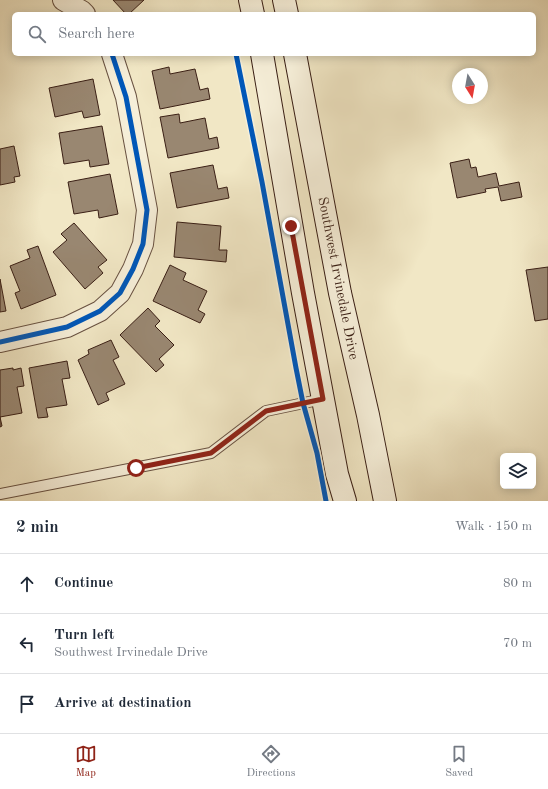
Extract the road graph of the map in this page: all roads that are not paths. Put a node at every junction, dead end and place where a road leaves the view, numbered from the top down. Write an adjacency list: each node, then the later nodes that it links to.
1 (63, 0): 4 (street)
2 (250, 0): 5 (main road)
3 (284, 0): 6 (main road)
4 (84, 12)
5 (253, 12)
6 (287, 12)
7 (113, 56): 10 (street)
8 (262, 56): 11 (main road)
9 (295, 56): 14 (main road, Southwest Irvinedale Drive)
10 (0, 342)
11 (323, 399): 12 (lane); 13 (main road)
12 (0, 494)
13 (345, 501)
14 (385, 501)

